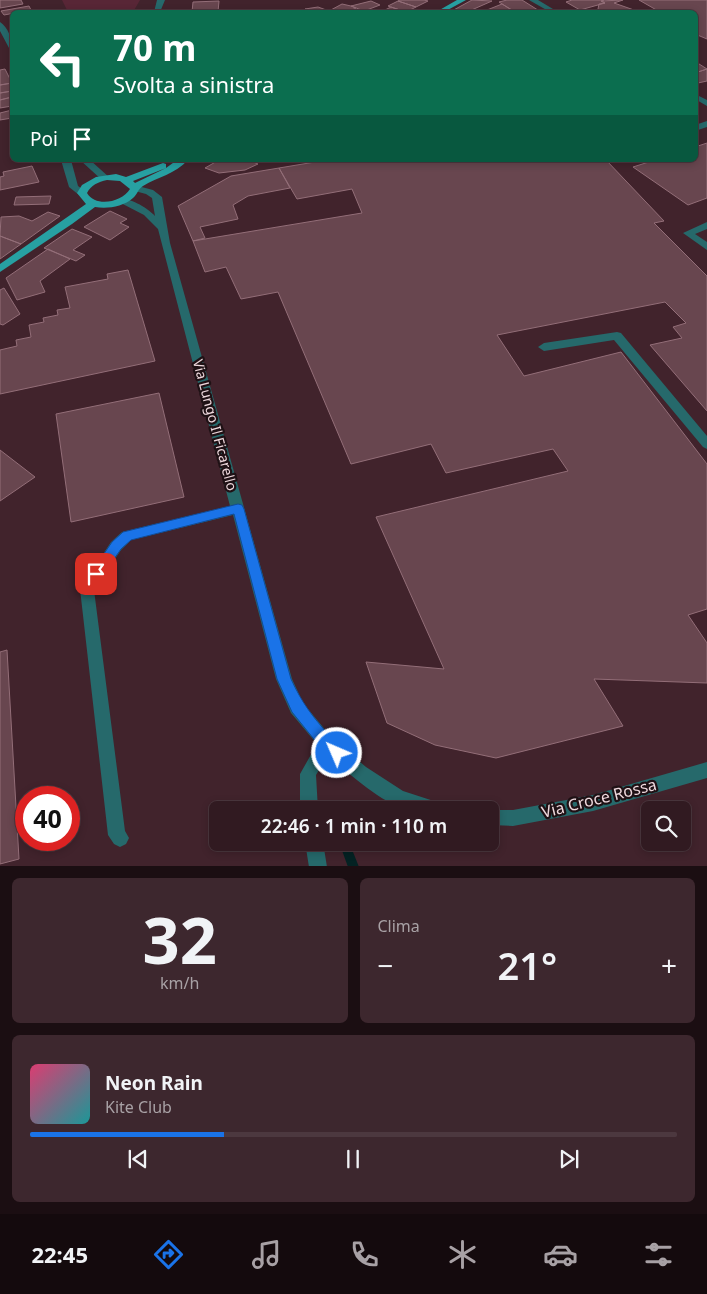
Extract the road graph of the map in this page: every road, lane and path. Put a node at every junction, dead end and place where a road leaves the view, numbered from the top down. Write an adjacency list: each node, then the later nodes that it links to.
1 (462, 0): 3 (main road)
2 (533, 0): 4 (street)
3 (444, 10)
4 (550, 10)
5 (0, 24): 6 (street)
6 (10, 42)
7 (67, 162): 14 (street)
8 (87, 162): 11 (street)
9 (172, 162): 12 (main road)
10 (180, 162): 13 (main road)
11 (105, 178): 12 (main road); 14 (main road)
12 (126, 180): 13 (main road)
13 (134, 188): 15 (main road); 18 (street, Via Lungo Il Ficarello)
14 (82, 193): 16 (main road)
15 (122, 201): 16 (main road); 18 (street)
16 (93, 203): 20 (main road)
17 (707, 225): 19 (street)
18 (164, 229): 23 (street, Via Lungo Il Ficarello)
19 (707, 247)
20 (0, 269)
21 (544, 346): 22 (street)
22 (707, 444)
23 (238, 509): 24 (street, Via Lungo Il Ficarello); 29 (street)
24 (326, 743): 26 (street); 27 (street)
25 (707, 770): 28 (street, Via Croce Rossa)
26 (308, 801)
27 (409, 801)
28 (499, 818)
29 (120, 838)
30 (316, 851): 31 (street)
31 (318, 866)

